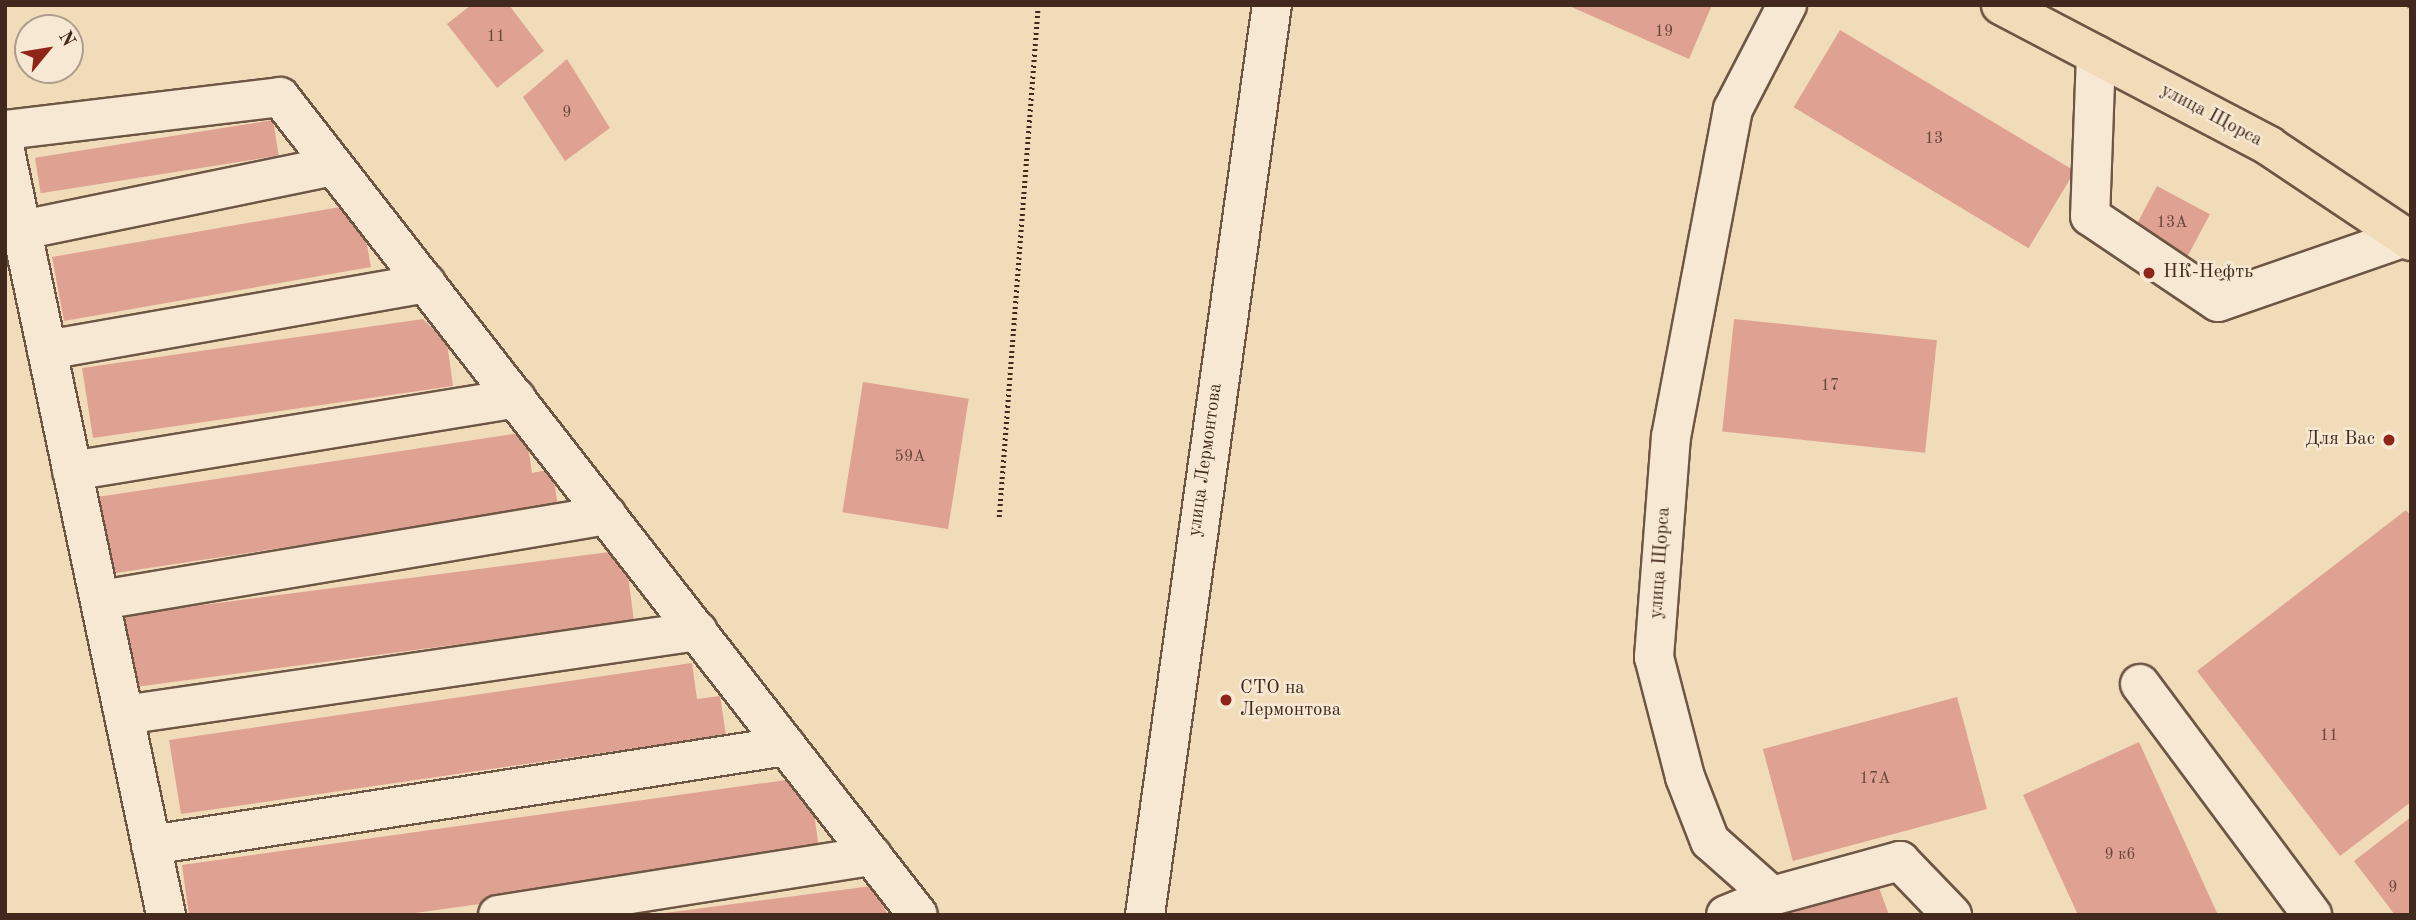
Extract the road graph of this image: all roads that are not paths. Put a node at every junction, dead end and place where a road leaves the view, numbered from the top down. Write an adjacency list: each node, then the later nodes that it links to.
1 (1272, 5): 26 (street, улица Лермонтова)
2 (1787, 5): 22 (street, улица Щорса)
3 (2001, 5): 4 (main road, улица Щорса)
4 (2096, 55): 9 (main road, улица Щорса); 9 (street)
5 (5, 130): 7 (street)
6 (5, 151): 8 (street)
7 (334, 166): 8 (street); 10 (street)
8 (22, 230): 11 (street)
9 (2408, 239)
10 (426, 283): 11 (street); 12 (street)
11 (47, 350): 13 (street)
12 (516, 398): 13 (street); 14 (street)
13 (72, 471): 15 (street)
14 (607, 516): 15 (street); 16 (street)
15 (101, 600): 18 (street)
16 (698, 631): 18 (street); 19 (street)
17 (2140, 684): 29 (street)
18 (124, 715): 20 (street)
19 (786, 746): 20 (street); 21 (street)
20 (152, 845): 23 (street)
21 (873, 856): 24 (street); 25 (street)
22 (1772, 895): 27 (street); 28 (street)
23 (166, 915)
24 (498, 915)
25 (918, 915)
26 (1145, 915)
27 (1727, 915)
28 (1952, 915)
29 (2312, 915)

